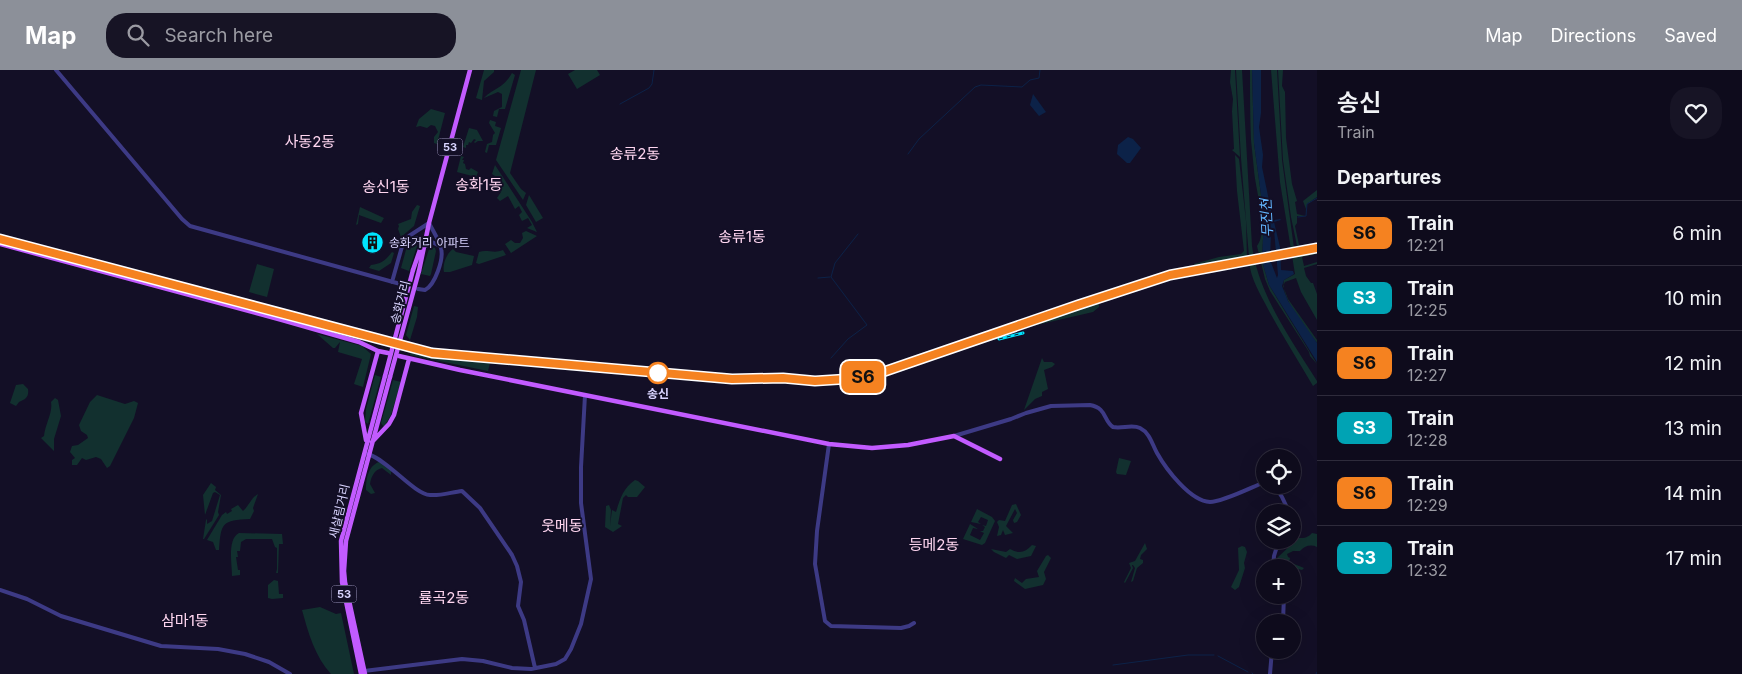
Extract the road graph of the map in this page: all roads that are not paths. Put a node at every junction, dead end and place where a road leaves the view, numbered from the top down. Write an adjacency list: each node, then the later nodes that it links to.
1 (56, 70): 8 (street)
2 (470, 70): 3 (main road, 송화거리 / 53)
3 (429, 223): 5 (street); 6 (main road, 송화거리 / 53); 7 (street)
4 (0, 244): 11 (main road)
5 (402, 244): 6 (street); 8 (street)
6 (423, 247): 7 (street); 17 (main road, 송화거리 / 53, bridge)
7 (441, 248): 10 (street)
8 (392, 282): 9 (street)
9 (404, 285)
10 (418, 289)
11 (378, 351): 12 (main road); 16 (main road)
12 (388, 353)
13 (399, 356): 14 (main road)
14 (409, 359): 15 (main road); 18 (main road)
15 (585, 395): 21 (main road); 28 (street)
16 (363, 424): 17 (main road); 20 (main road)
17 (373, 426): 18 (main road); 20 (main road, 송화거리 / 53)
18 (385, 430): 20 (main road)
19 (954, 436): 21 (main road); 23 (main road); 24 (street)
20 (369, 442): 22 (main road, 새살림거리 / 53)
21 (829, 444): 26 (street)
22 (366, 454): 28 (street); 29 (main road, 새살림거리 / 53)
23 (1000, 460)
24 (1256, 485)
25 (0, 590): 30 (street)
26 (914, 623)
27 (1271, 659): 31 (street)
28 (533, 670): 29 (street)
29 (364, 673)
30 (290, 674)
31 (1270, 674)

